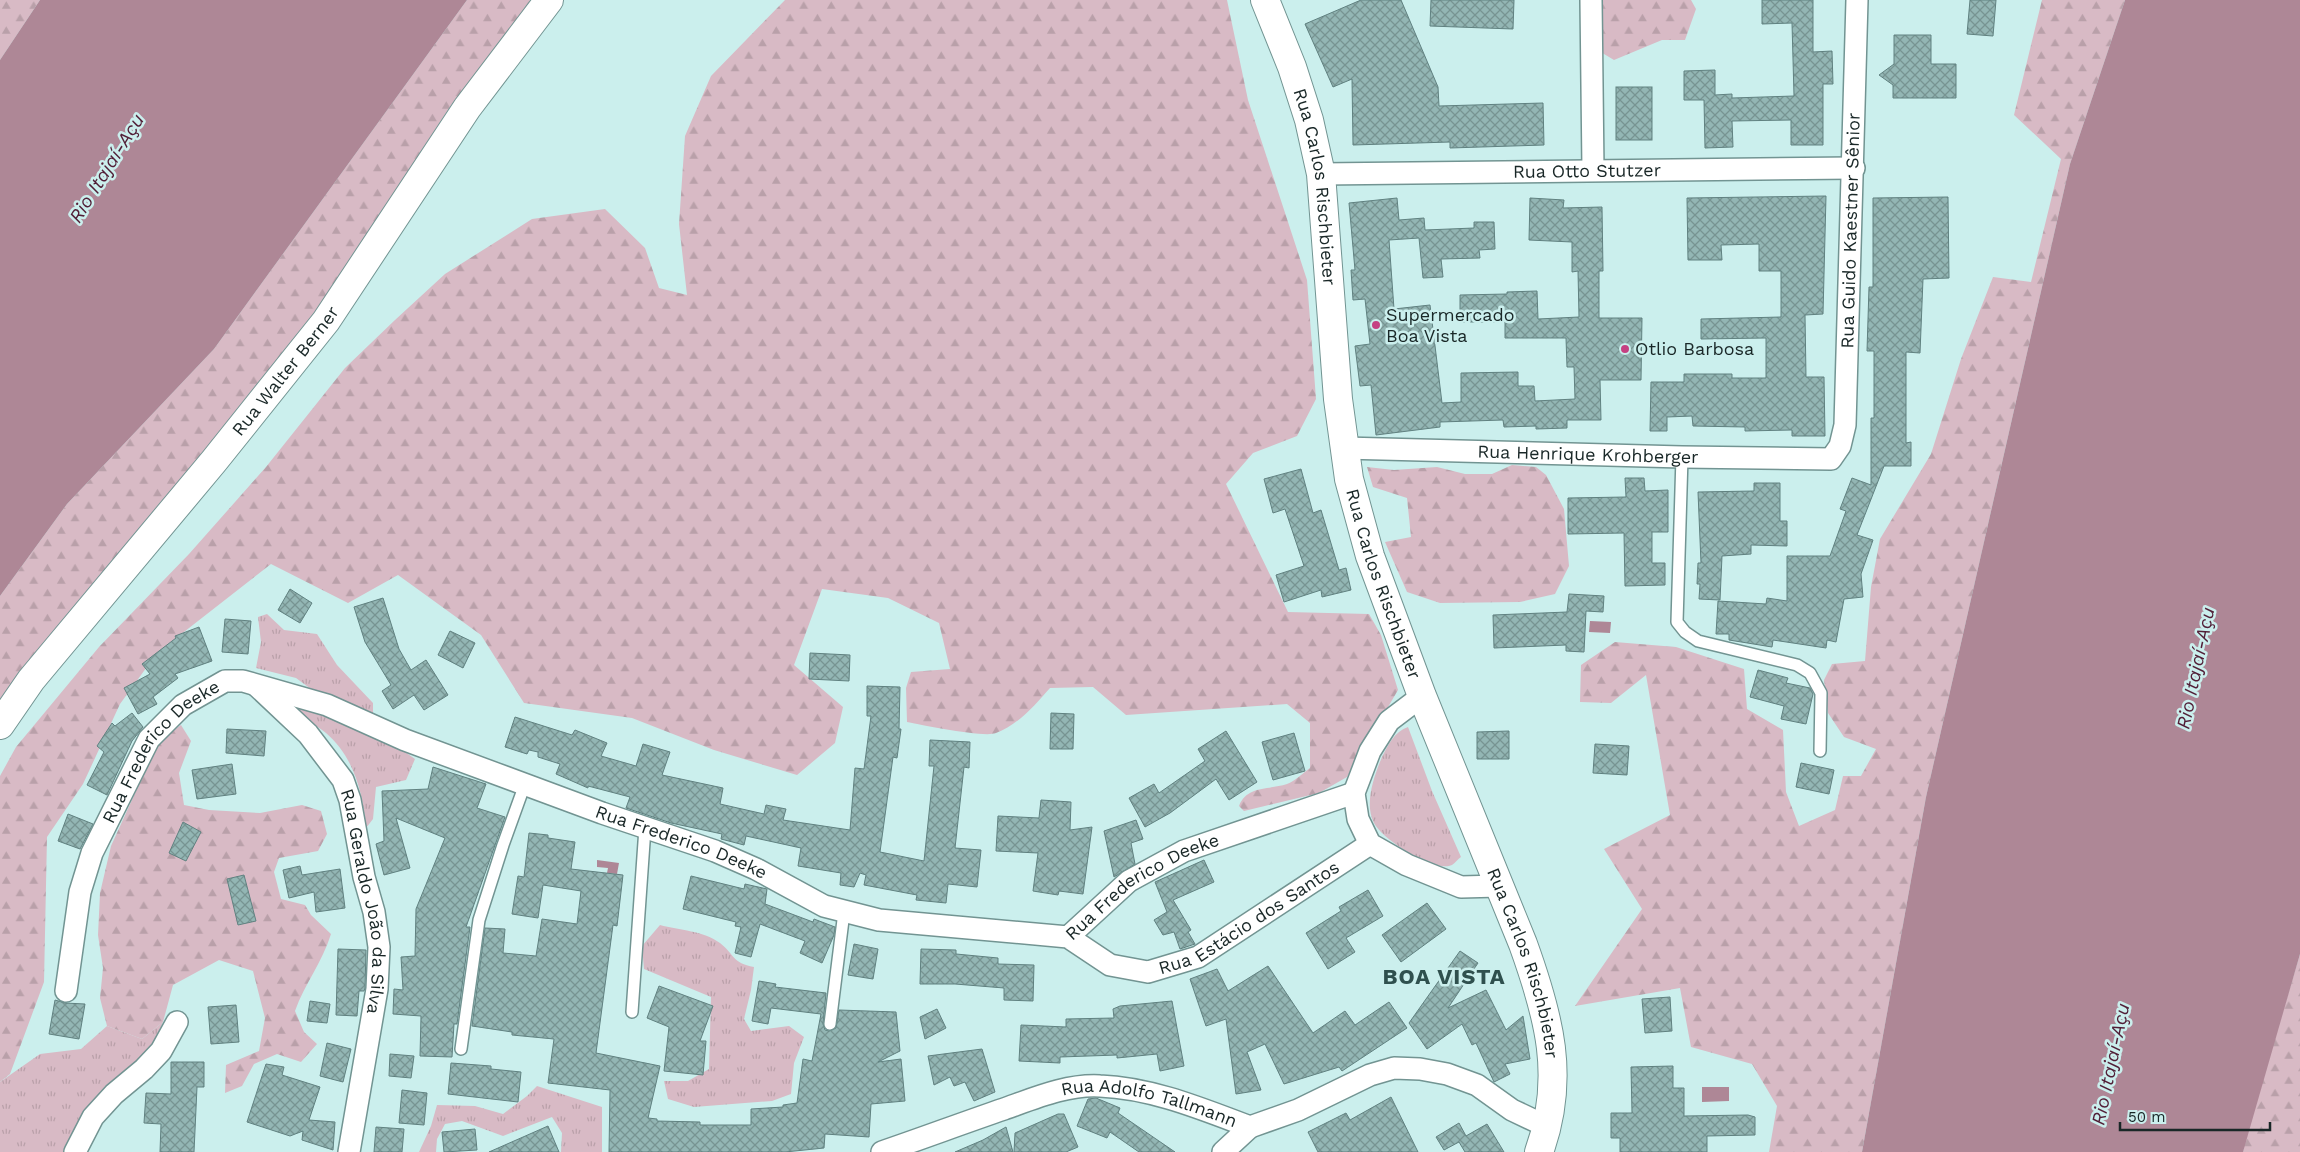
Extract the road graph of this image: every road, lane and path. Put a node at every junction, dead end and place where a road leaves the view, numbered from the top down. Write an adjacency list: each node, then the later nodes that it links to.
1 (549, 0): 13 (street, Rua Walter Berner)
2 (1265, 0): 7 (street, Rua Carlos Rischbieter)
3 (1591, 0): 6 (street)
4 (1857, 0): 5 (street, Rua Guido Kaestner Sênior)
5 (1854, 168): 6 (street, Rua Otto Stutzer); 10 (street, Rua Guido Kaestner Sênior)
6 (1593, 170): 7 (street, Rua Otto Stutzer)
7 (1321, 174): 8 (street, Rua Carlos Rischbieter)
8 (1344, 448): 9 (street, Rua Henrique Krohberger); 12 (street, Rua Carlos Rischbieter)
9 (1682, 457): 10 (street, Rua Henrique Krohberger); 14 (lane)
10 (1831, 459)
11 (255, 684): 15 (street, Rua Frederico Deeke); 22 (street, Rua Frederico Deeke); 30 (street, Rua Geraldo João da Silva)
12 (1422, 696): 16 (street); 19 (street, Rua Carlos Rischbieter)
13 (0, 726)
14 (1820, 751)
15 (525, 784): 17 (street, Rua Frederico Deeke); 26 (lane)
16 (1354, 793): 18 (street); 21 (street, Rua Frederico Deeke)
17 (645, 828): 20 (street, Rua Frederico Deeke); 23 (lane)
18 (1370, 844): 19 (street); 21 (street, Rua Estácio dos Santos)
19 (1499, 886): 28 (street, Rua Carlos Rischbieter)
20 (844, 912): 21 (street, Rua Frederico Deeke); 25 (lane)
21 (1068, 937)
22 (66, 991)
23 (632, 1012)
24 (178, 1022): 29 (street)
25 (830, 1024)
26 (462, 1049)
27 (1250, 1127): 28 (street, Rua Adolfo Tallmann); 31 (street, Rua Adolfo Tallmann); 32 (street)
28 (1548, 1127): 33 (street, Rua Carlos Rischbieter)
29 (76, 1152)
30 (349, 1152)
31 (882, 1152)
32 (1223, 1152)
33 (1539, 1152)

